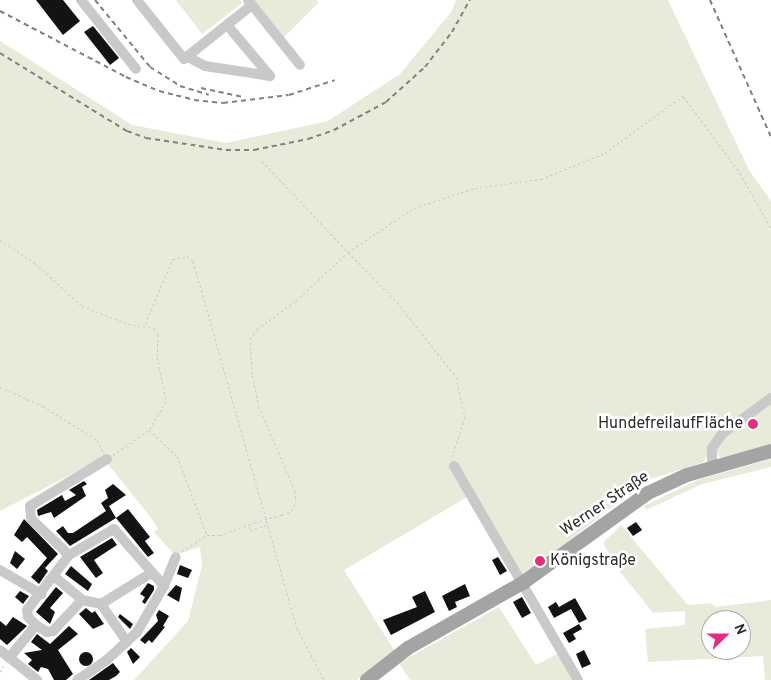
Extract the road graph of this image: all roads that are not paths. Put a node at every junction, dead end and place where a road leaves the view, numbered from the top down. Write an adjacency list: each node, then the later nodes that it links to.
1 (95, 0): 3 (street)
2 (137, 0): 6 (street)
3 (83, 3): 8 (street)
4 (250, 3): 5 (street); 7 (street)
5 (227, 26): 6 (street); 6 (street)
6 (188, 57)
7 (300, 65)
8 (136, 69)
9 (771, 398): 13 (street)
10 (771, 451): 13 (main road, Werner Straße)
11 (107, 459): 14 (street)
12 (454, 466): 19 (street)
13 (712, 467): 19 (main road, Werner Straße)
14 (69, 555): 17 (street); 18 (street)
15 (176, 557): 20 (street)
16 (0, 570): 21 (street)
17 (150, 573): 20 (street); 23 (street)
18 (55, 577): 21 (street); 22 (street)
19 (524, 582): 30 (main road, Werner Straße); 31 (street)
20 (164, 586): 25 (street)
21 (40, 594): 24 (street)
22 (82, 600): 23 (street); 24 (street)
23 (101, 604): 25 (street)
24 (36, 625): 27 (street)
25 (127, 642): 29 (street)
26 (0, 650): 27 (street)
27 (9, 658): 28 (street)
28 (37, 680)
29 (77, 680)
30 (367, 680)
31 (578, 680)

